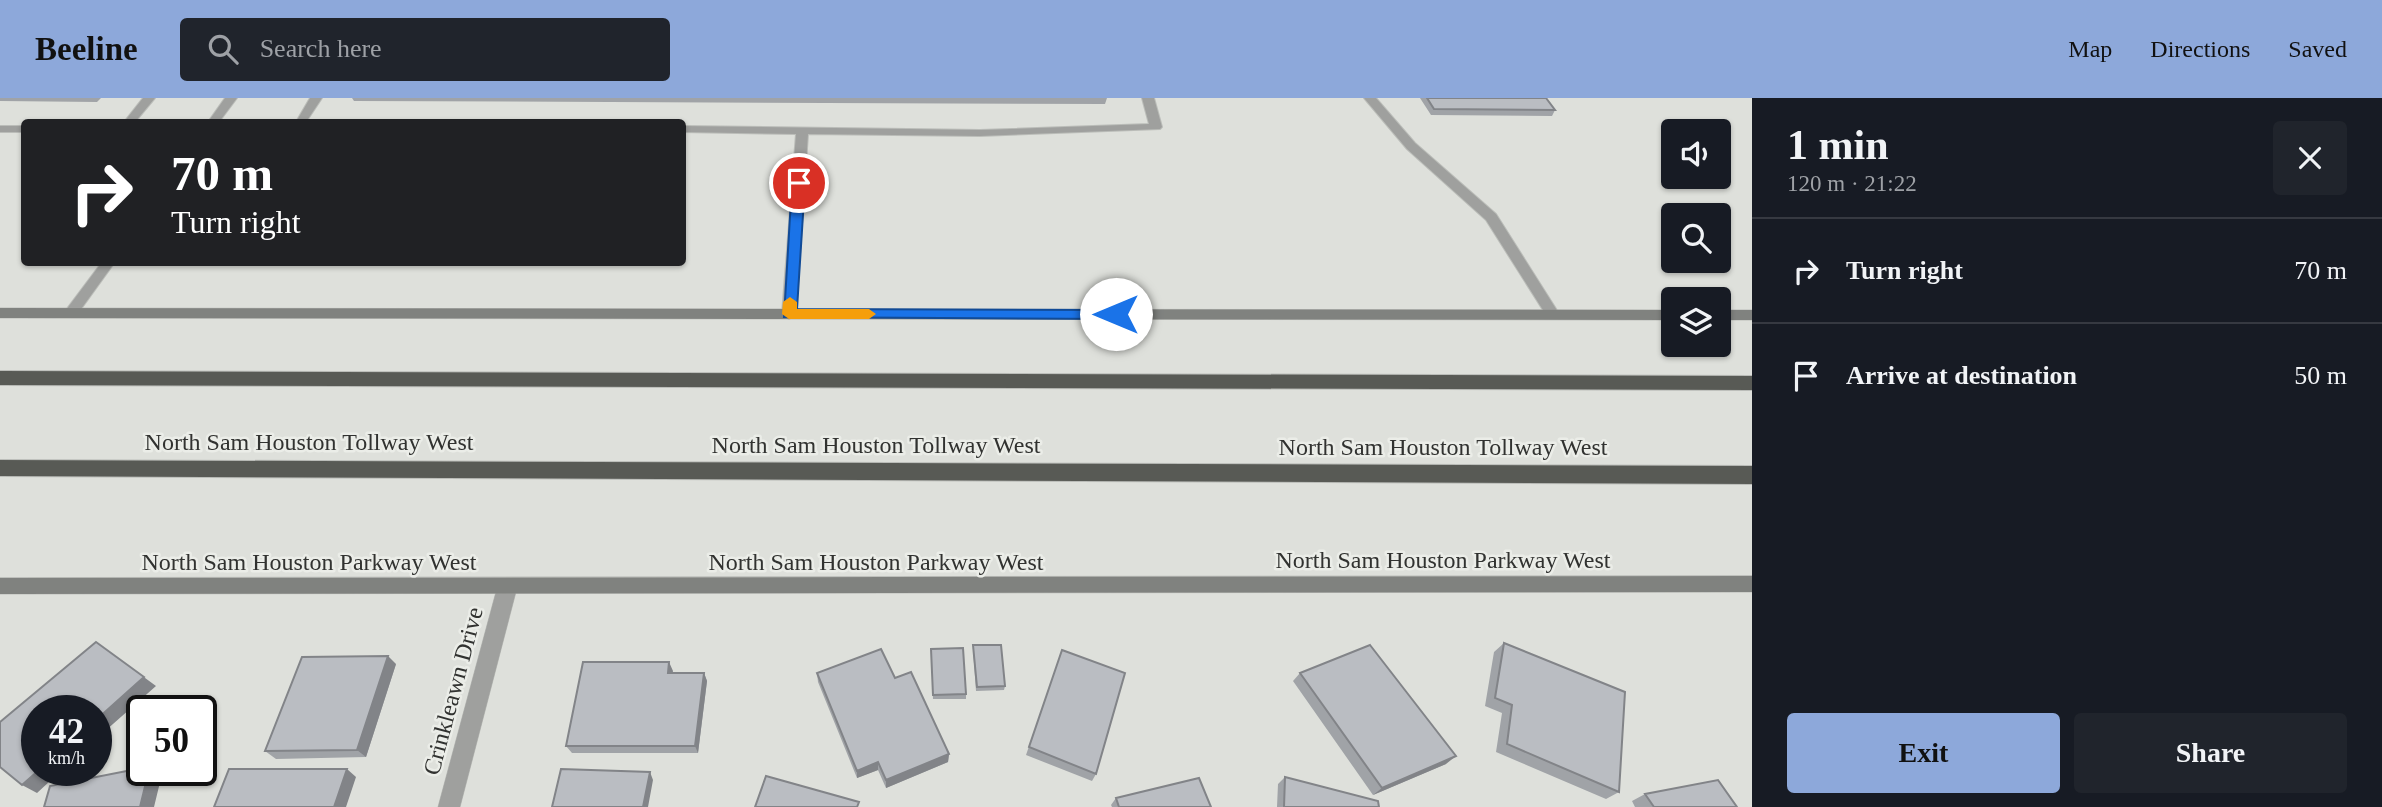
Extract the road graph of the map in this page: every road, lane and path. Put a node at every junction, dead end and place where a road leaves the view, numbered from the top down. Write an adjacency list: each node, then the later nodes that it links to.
1 (149, 98): 6 (lane)
2 (231, 98): 7 (lane)
3 (316, 98): 8 (lane)
4 (1148, 98): 12 (lane)
5 (1370, 98): 17 (lane)
6 (132, 119)
7 (215, 119)
8 (303, 119)
9 (0, 129): 10 (lane)
10 (21, 129)
11 (686, 130): 12 (lane)
12 (802, 131): 16 (lane)
13 (106, 266): 15 (lane)
14 (0, 313): 15 (main road)
15 (71, 313): 16 (main road)
16 (789, 314): 17 (main road)
17 (1553, 315): 18 (main road)
18 (1661, 315)
19 (1731, 315): 20 (main road)
20 (1752, 315)
21 (0, 378): 22 (highway)
22 (1752, 383)
23 (0, 468): 24 (highway, North Sam Houston Tollway West)
24 (1752, 475)
25 (1752, 584): 27 (main road, North Sam Houston Parkway West)
26 (0, 586): 27 (main road, North Sam Houston Parkway West)
27 (507, 588): 28 (street, Crinkleawn Drive)
28 (449, 807)

